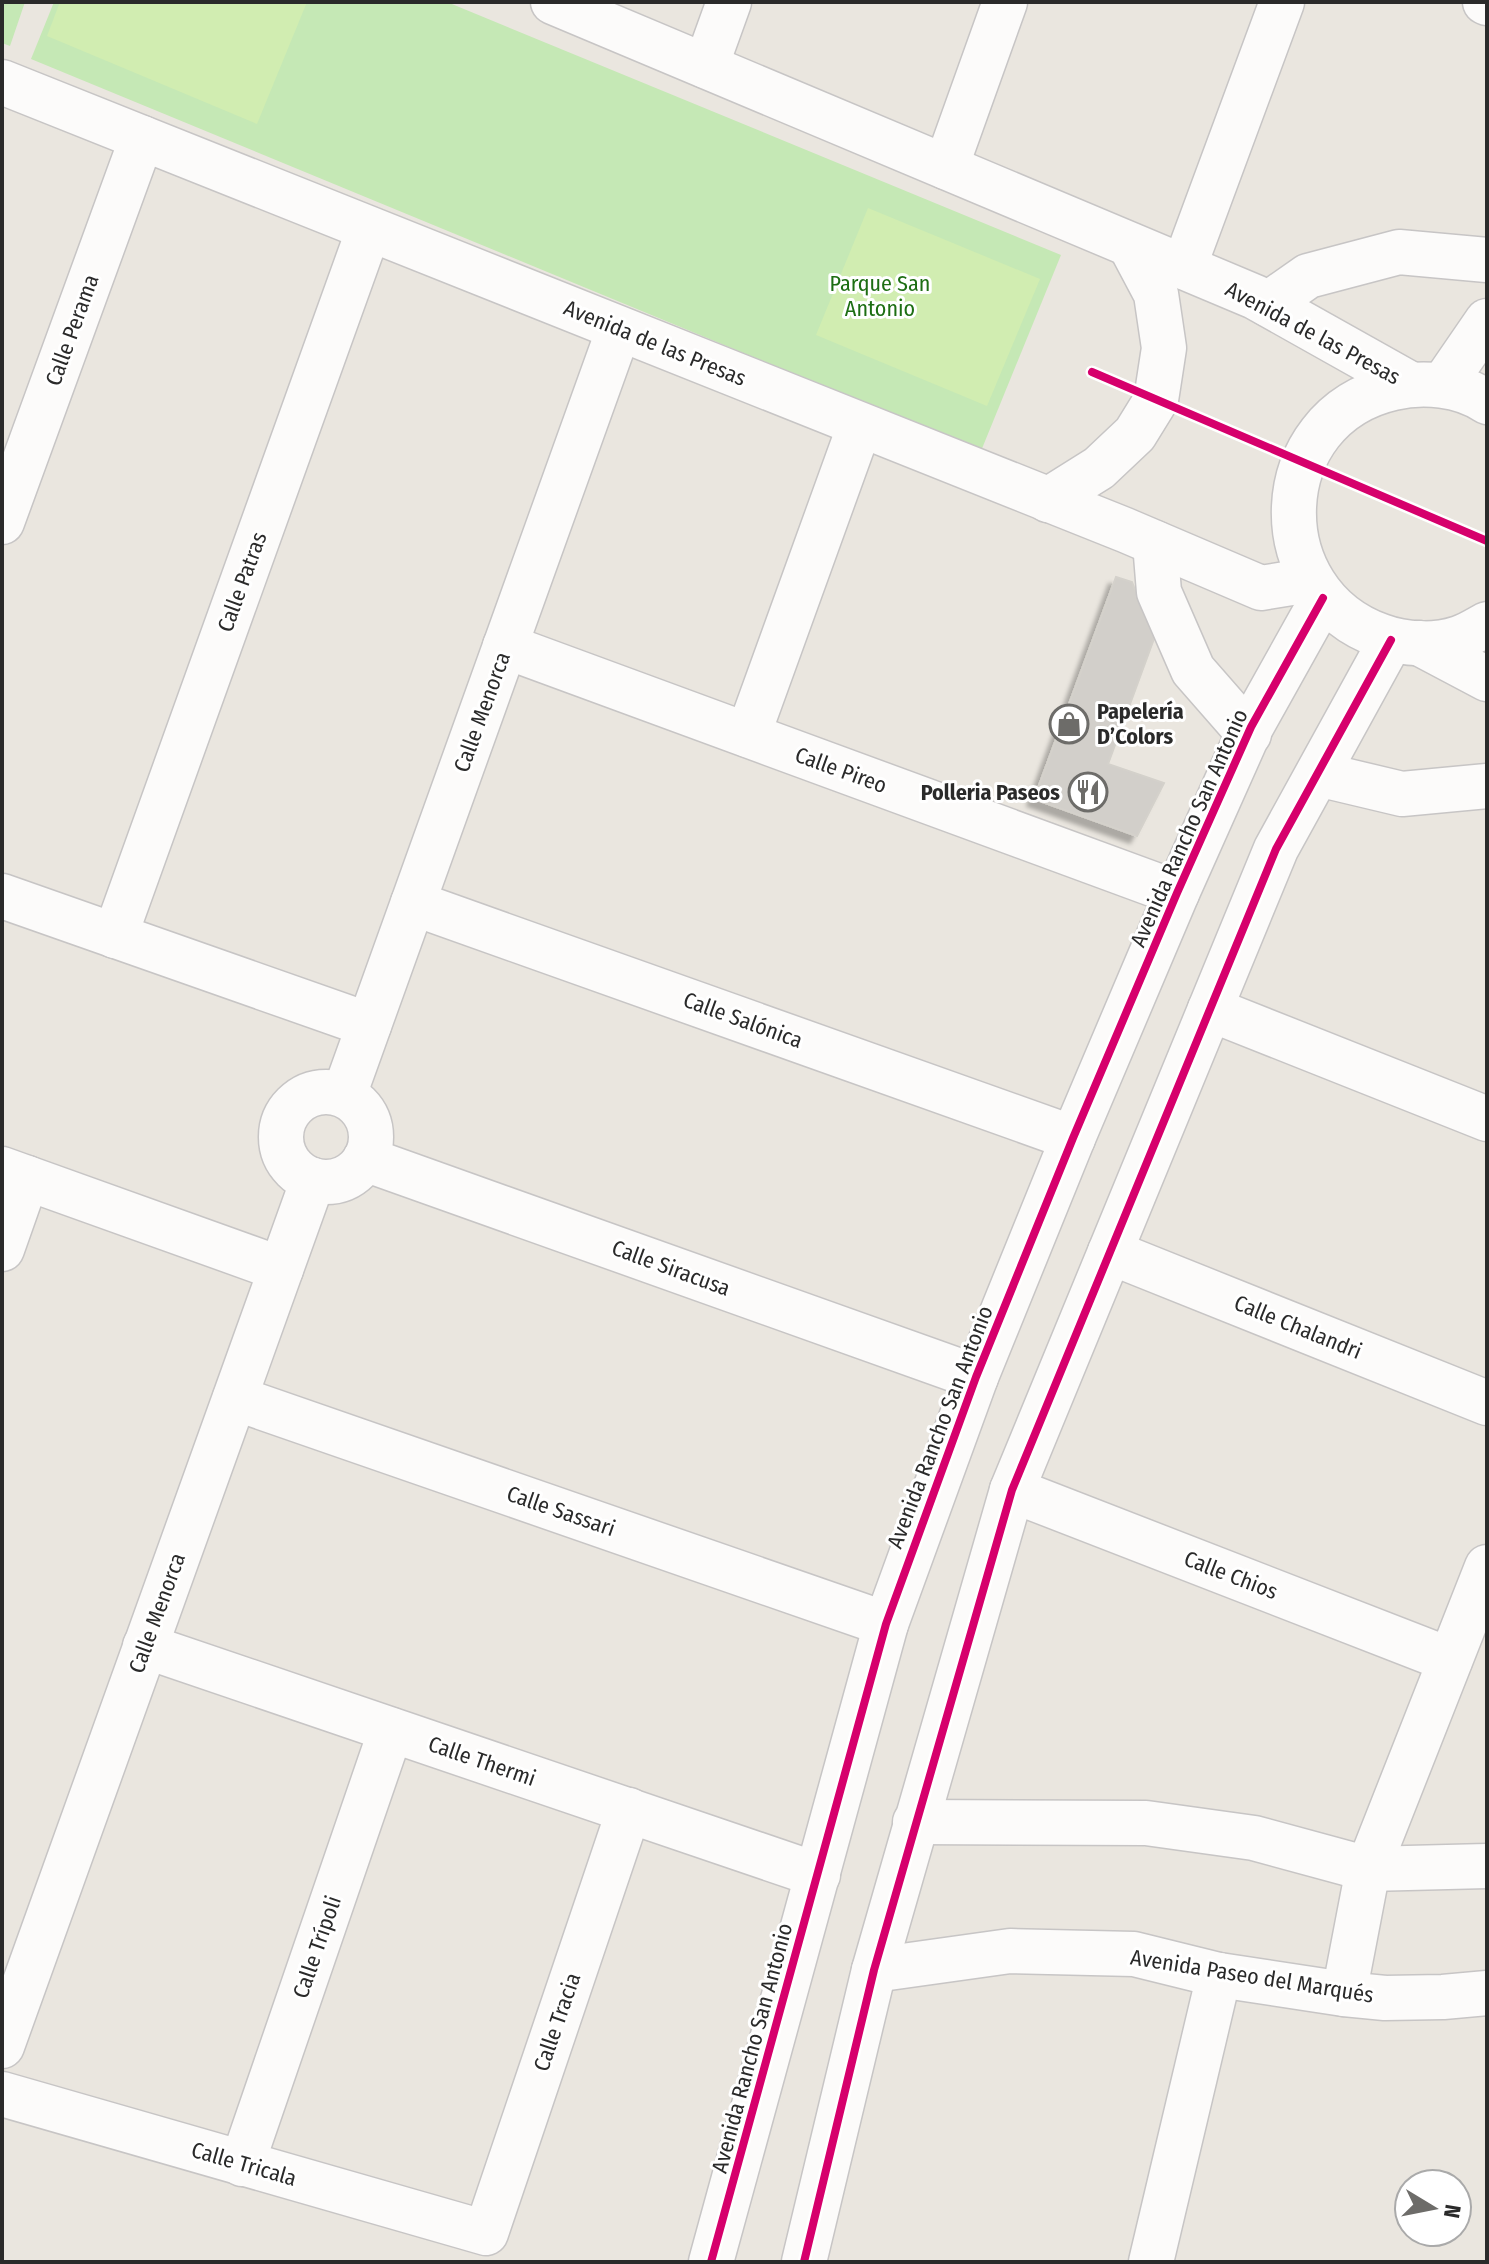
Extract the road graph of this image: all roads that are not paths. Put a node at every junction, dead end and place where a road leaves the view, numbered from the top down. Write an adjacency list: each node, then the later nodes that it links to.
1 (553, 2): 5 (street, Avenida de las Presas)
2 (729, 2): 5 (street)
3 (1005, 2): 8 (street)
4 (1282, 2): 12 (street)
5 (706, 66): 8 (street, Avenida de las Presas)
6 (2, 82): 7 (street, Avenida de las Presas)
7 (142, 138): 9 (street, Avenida de las Presas); 20 (street, Calle Perama)
8 (946, 167): 10 (street, Avenida de las Presas)
9 (369, 229): 15 (street, Avenida de las Presas); 34 (street, Calle Patras)
10 (1130, 245): 12 (street, Avenida de las Presas); 19 (street)
11 (1487, 260): 13 (street)
12 (1184, 267): 13 (street, Avenida de las Presas)
13 (1268, 304): 16 (street, Avenida de las Presas)
14 (1487, 321): 16 (street)
15 (619, 329): 18 (street, Avenida de las Presas); 25 (street, Calle Menorca)
16 (1426, 385): 17 (street, Avenida de las Presas); 22 (street)
17 (1487, 402)
18 (860, 425): 19 (street, Avenida de las Presas); 28 (street)
19 (1048, 500): 21 (street, Avenida de las Presas)
20 (2, 522)
21 (1155, 543): 22 (street, Avenida de las Presas); 27 (street)
22 (1317, 589): 24 (street); 27 (street, Avenida Rancho San Antonio)
23 (1487, 624): 24 (street)
24 (1405, 642): 26 (street); 29 (street)
25 (505, 646): 28 (street, Calle Pireo); 33 (street, Calle Menorca)
26 (1487, 679)
27 (1249, 734): 31 (street, Avenida Rancho San Antonio)
28 (748, 735): 31 (street, Calle Pireo)
29 (1318, 774): 30 (street); 35 (street)
30 (1487, 786)
31 (1177, 893): 39 (street, Avenida Rancho San Antonio)
32 (2, 896): 34 (street)
33 (413, 903): 36 (street, Calle Menorca); 39 (street, Calle Salónica)
34 (115, 936): 36 (street)
35 (1210, 1009): 38 (street); 44 (street)
36 (369, 1025): 37 (street, Calle Menorca)
37 (344, 1095): 40 (street); 42 (street)
38 (1487, 1119)
39 (1073, 1138): 46 (street, Avenida Rancho San Antonio)
40 (365, 1159): 42 (street); 46 (street, Calle Siracusa)
41 (15, 1173): 43 (street); 45 (street)
42 (313, 1180): 45 (street, Calle Menorca)
43 (2, 1249)
44 (1110, 1252): 48 (street, Calle Chalandri); 49 (street)
45 (281, 1269): 47 (street, Calle Menorca)
46 (976, 1377): 51 (street, Avenida Rancho San Antonio)
47 (235, 1398): 51 (street, Calle Sassari); 52 (street, Calle Menorca)
48 (1487, 1403)
49 (1012, 1490): 53 (street, Calle Chios); 56 (street)
50 (1487, 1567): 53 (street)
51 (886, 1624): 59 (street, Avenida Rancho San Antonio)
52 (145, 1646): 54 (street, Calle Thermi); 64 (street, Calle Menorca)
53 (1450, 1660): 58 (street)
54 (391, 1730): 55 (street, Calle Thermi); 66 (street, Calle Trípoli)
55 (629, 1810): 59 (street, Calle Thermi); 67 (street, Calle Tracia)
56 (915, 1822): 58 (street); 60 (street)
57 (1487, 1866): 58 (street)
58 (1368, 1869): 63 (street)
59 (818, 1875): 68 (street, Avenida Rancho San Antonio)
60 (874, 1970): 61 (street, Avenida Paseo del Marqués); 69 (street)
61 (1219, 1975): 63 (street, Avenida Paseo del Marqués); 70 (street)
62 (1487, 1993): 63 (street, Avenida Paseo del Marqués)
63 (1344, 1994)
64 (2, 2046)
65 (2, 2094): 66 (street, Calle Tricala)
66 (242, 2164): 67 (street, Calle Tricala)
67 (486, 2233)
68 (711, 2262)
69 (804, 2262)
70 (1151, 2262)

